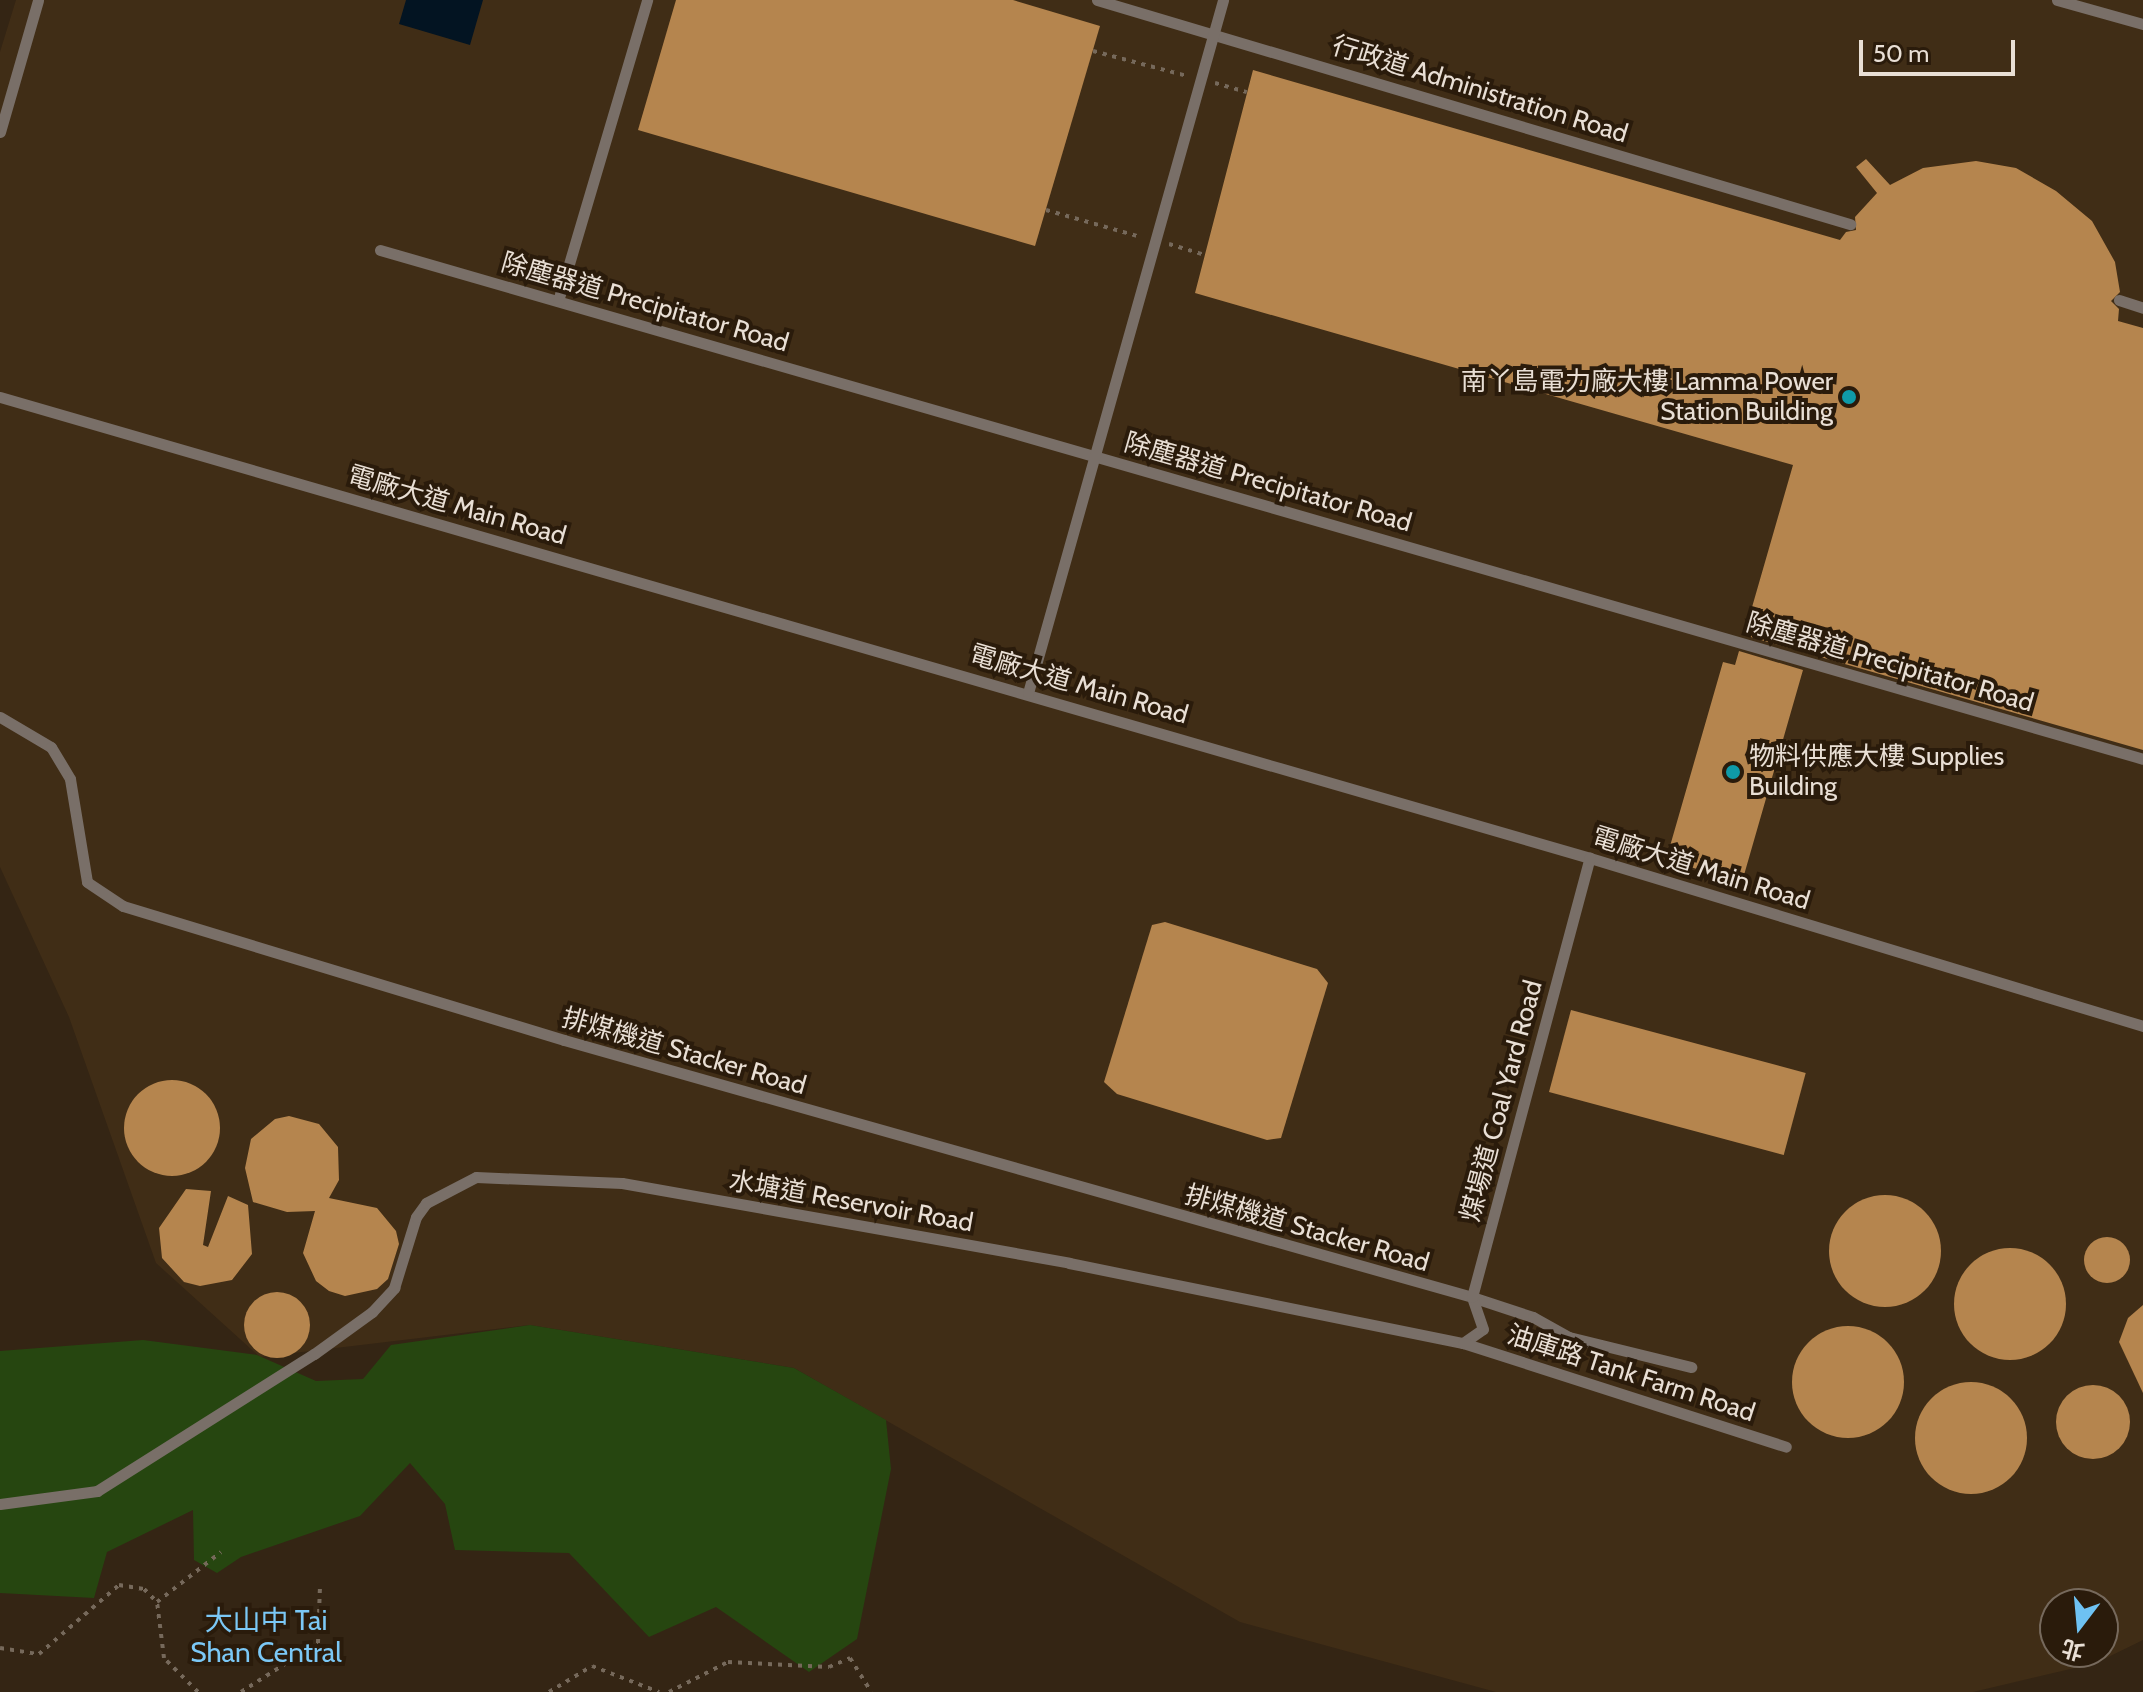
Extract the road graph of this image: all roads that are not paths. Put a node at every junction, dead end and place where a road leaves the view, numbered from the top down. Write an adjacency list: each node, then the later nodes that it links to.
1 (38, 0): 8 (lane)
2 (647, 0): 12 (lane)
3 (1097, 0): 7 (lane, 行政道 Administration Road)
4 (1223, 0): 7 (lane)
5 (2057, 0): 6 (lane)
6 (2143, 24)
7 (1213, 33): 9 (lane, 行政道 Administration Road); 15 (lane)
8 (0, 132)
9 (1850, 224)
10 (380, 250): 12 (lane, 除塵器道 Precipitator Road)
11 (2119, 300): 13 (lane)
12 (558, 301): 15 (lane, 除塵器道 Precipitator Road)
13 (2143, 308)
14 (0, 397): 16 (lane, 電廠大道 Main Road)
15 (1096, 456): 16 (lane); 18 (lane, 除塵器道 Precipitator Road)
16 (1028, 693): 19 (lane, 電廠大道 Main Road)
17 (0, 717): 21 (lane, 排煤機道 Stacker Road)
18 (2143, 759)
19 (1590, 858): 20 (lane, 電廠大道 Main Road); 21 (lane, 煤場道 Coal Yard Road)
20 (2143, 1026)
21 (1472, 1297): 22 (lane, 煤場道 Coal Yard Road); 23 (lane, 排煤機道 Stacker Road)
22 (1463, 1343): 24 (lane, 油庫路 Tank Farm Road); 25 (lane, 水塘道 Reservoir Road)
23 (1691, 1367)
24 (1786, 1447)
25 (0, 1504)

